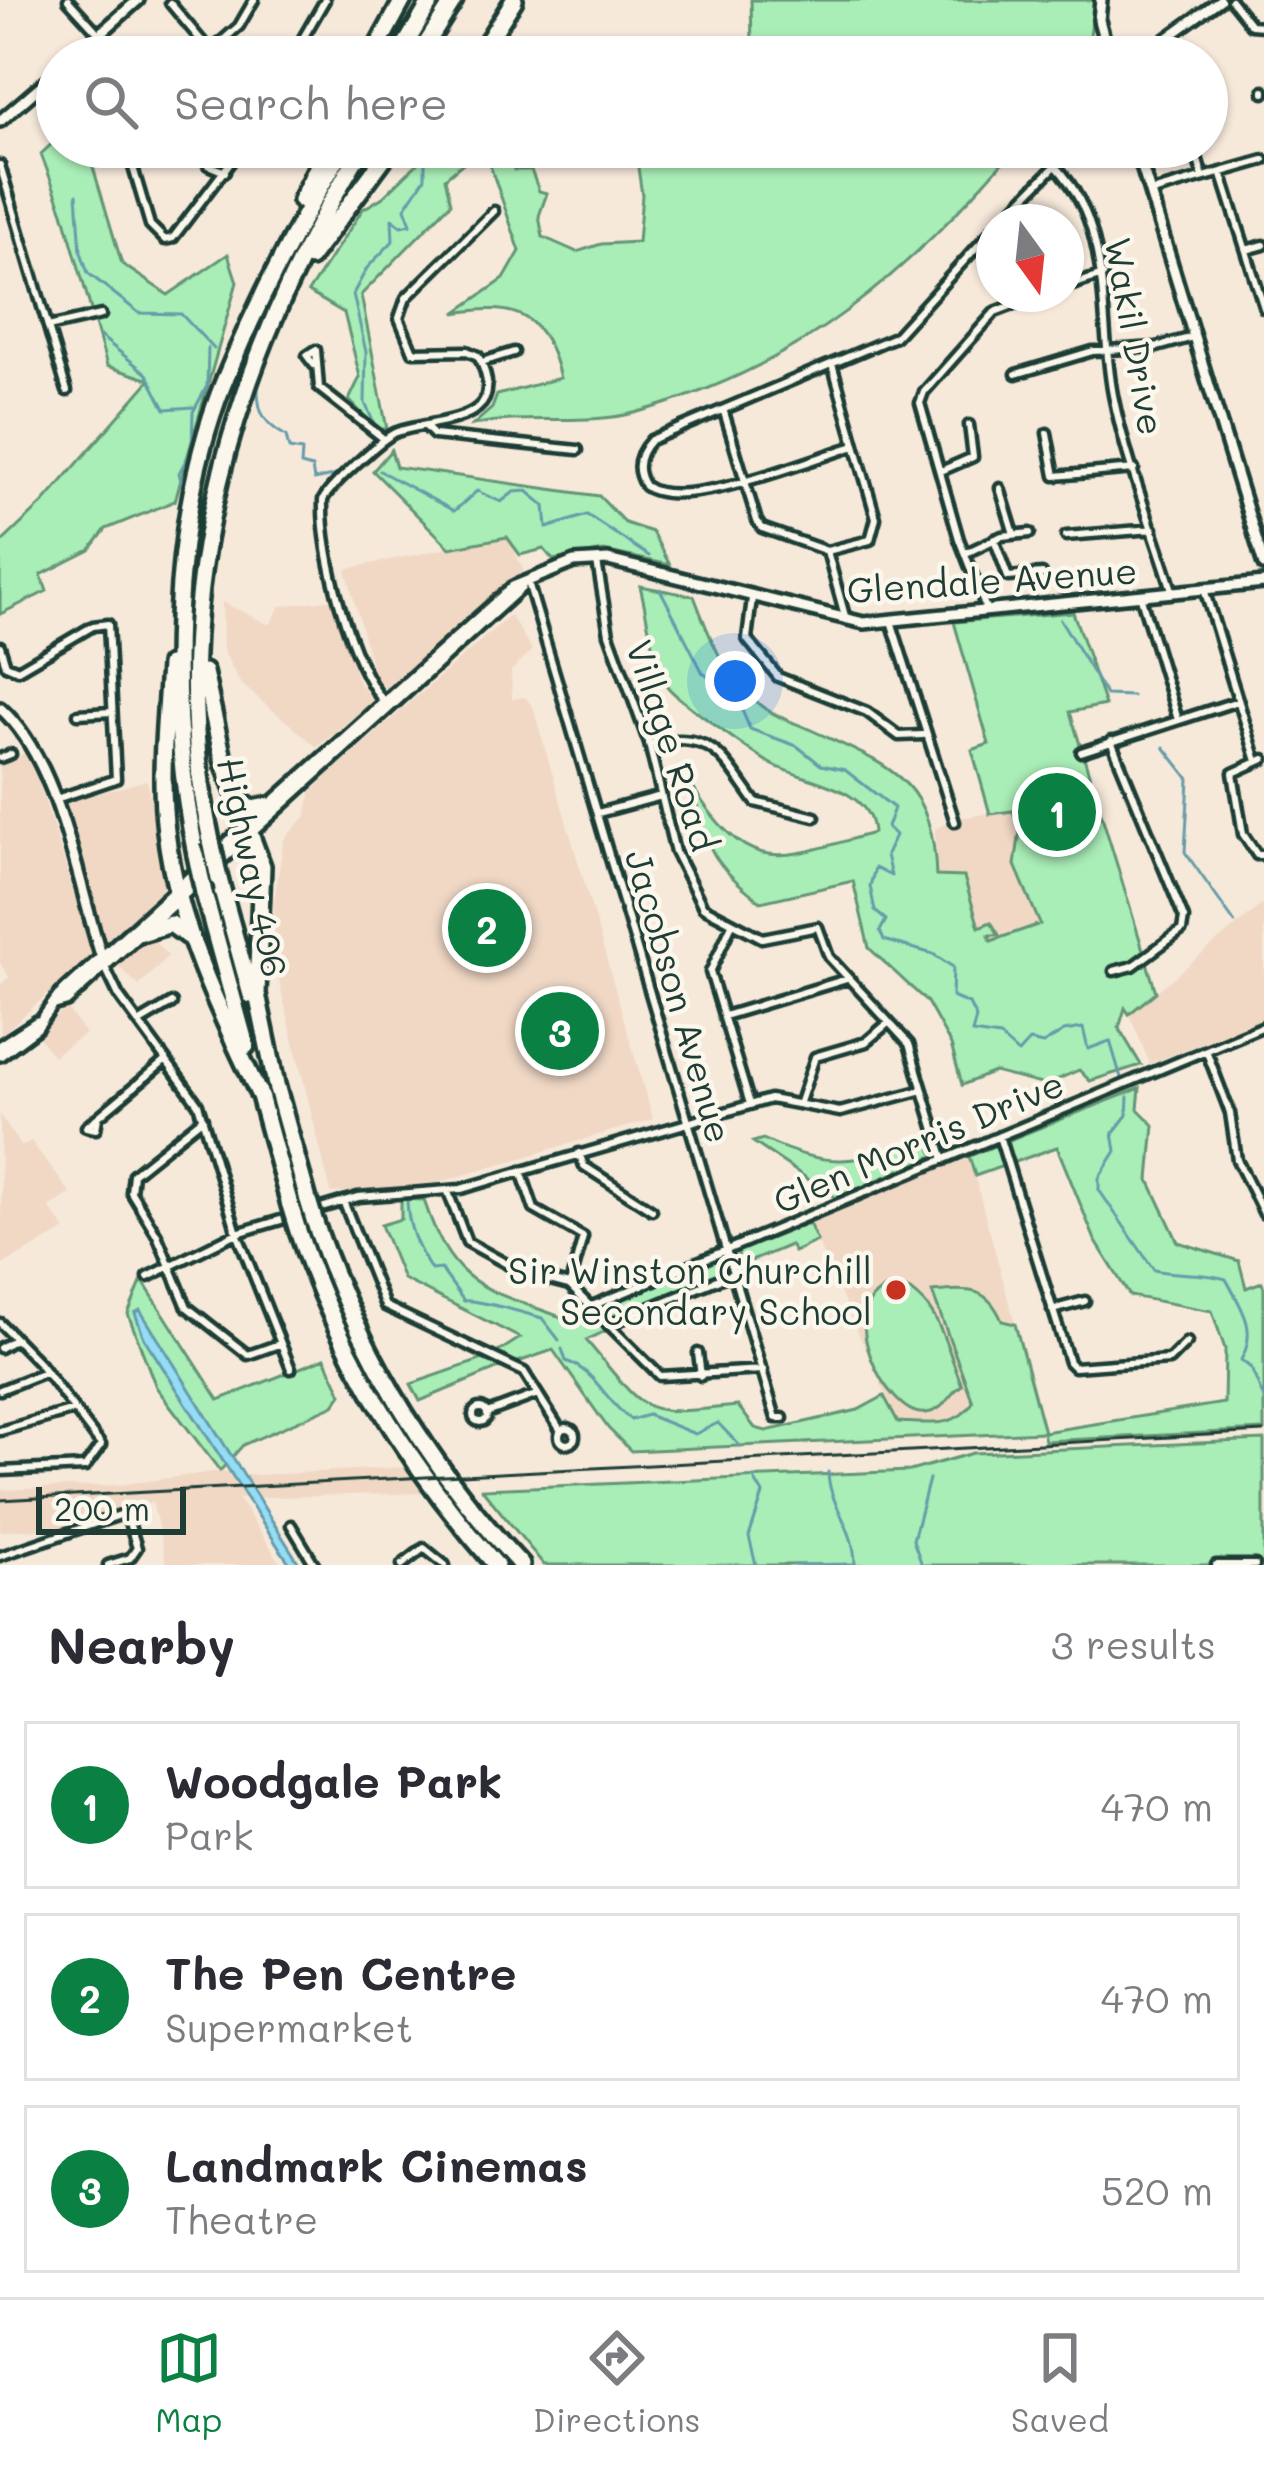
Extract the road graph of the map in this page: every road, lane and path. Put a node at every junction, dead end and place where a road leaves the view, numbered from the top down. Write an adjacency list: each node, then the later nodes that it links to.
1 (68, 0): 14 (street)
2 (138, 0): 14 (main road)
3 (254, 0): 16 (street)
4 (325, 0): 17 (street)
5 (432, 0): 19 (highway)
6 (454, 0): 20 (highway)
7 (514, 0): 21 (highway)
8 (1101, 0): 22 (main road)
9 (1220, 0): 23 (street)
10 (1231, 0): 13 (street)
11 (170, 3): 15 (street)
12 (401, 3): 18 (highway)
13 (1264, 26)
14 (99, 35)
15 (194, 36)
16 (227, 36)
17 (304, 36)
18 (383, 36)
19 (411, 36)
20 (431, 36)
21 (491, 36)
22 (1103, 36)
23 (1170, 36)
24 (36, 90): 25 (main road)
25 (0, 121)
26 (1264, 160): 39 (street)
27 (0, 165): 53 (street)
28 (133, 168): 40 (street)
29 (215, 168): 40 (street)
30 (229, 168): 40 (street)
31 (317, 168): 62 (highway)
32 (331, 168): 62 (highway, Highway 406)
33 (350, 168): 59 (highway, Highway 406)
34 (376, 168): 59 (highway)
35 (1054, 168): 43 (street)
36 (1058, 168): 48 (street, Wakil Drive)
37 (1143, 168): 42 (main road)
38 (1200, 168): 41 (street)
39 (1221, 172): 41 (street); 47 (street)
40 (226, 173)
41 (1203, 177): 42 (street)
42 (1150, 192): 54 (main road)
43 (1019, 204)
44 (494, 211): 57 (street)
45 (1264, 245): 47 (street)
46 (976, 250): 60 (street)
47 (1246, 250): 50 (street)
48 (1103, 275): 49 (street); 55 (street, Wakil Drive)
49 (1084, 281)
50 (1264, 308)
51 (995, 312): 72 (street)
52 (101, 315): 53 (street)
53 (48, 327): 63 (street)
54 (1194, 336): 55 (street); 84 (main road)
55 (1107, 349): 61 (street); 71 (street, Wakil Drive)
56 (514, 352): 57 (street)
57 (482, 362): 66 (street)
58 (314, 364): 68 (street)
59 (254, 367): 85 (highway, Highway 406)
60 (833, 367): 64 (street); 69 (street)
61 (1016, 374)
62 (223, 385): 82 (highway, Highway 406)
63 (67, 391)
64 (724, 412): 73 (street); 73 (street)
65 (969, 425): 72 (street)
66 (425, 426): 68 (street); 70 (street)
67 (1047, 433): 71 (street)
68 (384, 439): 98 (street)
69 (855, 446): 73 (street); 80 (street)
70 (578, 449)
71 (1134, 469): 75 (street, Wakil Drive)
72 (939, 472): 81 (street)
73 (745, 479): 80 (street)
74 (1000, 488): 77 (street)
75 (1154, 529): 78 (street); 90 (street, Wakil Drive)
76 (1030, 533): 77 (street)
77 (1014, 534): 79 (street)
78 (1066, 536)
79 (994, 539): 81 (street); 86 (street)
80 (827, 550): 94 (street)
81 (966, 553): 93 (street)
82 (184, 555): 119 (highway); 138 (highway, Highway 406, bridge)
83 (597, 561): 88 (main road, Glendale Avenue); 92 (main road, Glendale Avenue); 105 (street, Village Road)
84 (1264, 566)
85 (202, 568): 111 (highway); 136 (highway, Highway 406, bridge)
86 (1042, 574)
87 (1264, 583): 89 (main road, Glendale Avenue)
88 (524, 584): 98 (main road, Glendale Avenue); 114 (street, Jacobson Avenue)
89 (1204, 589): 90 (main road, Glendale Avenue); 97 (street)
90 (1173, 592): 91 (main road, Glendale Avenue)
91 (1140, 596): 93 (main road, Glendale Avenue); 102 (street)
92 (752, 598): 94 (main road, Glendale Avenue); 103 (street)
93 (987, 611): 95 (main road, Glendale Avenue)
94 (847, 621): 95 (main road, Glendale Avenue)
95 (891, 621): 103 (street)
96 (0, 646): 100 (street)
97 (1238, 701): 102 (street); 109 (street)
98 (386, 706): 113 (main road, Glendale Avenue); 117 (main road, Glendale Avenue)
99 (0, 708): 112 (main road)
100 (112, 712): 101 (street); 112 (street)
101 (78, 714)
102 (1178, 720): 104 (street)
103 (923, 735): 116 (street)
104 (1111, 741): 106 (street); 124 (street)
105 (649, 744): 110 (street, Village Road); 115 (street)
106 (1081, 752)
107 (11, 754): 108 (street)
108 (0, 758)
109 (1260, 760): 118 (street)
110 (661, 796): 114 (street); 120 (street, Village Road)
111 (237, 798): 113 (highway); 117 (highway)
112 (53, 800): 123 (main road)
113 (268, 806): 117 (main road, Glendale Avenue)
114 (598, 813): 143 (street, Jacobson Avenue)
115 (815, 817)
116 (955, 822)
117 (250, 830): 119 (main road, Glendale Avenue); 136 (highway)
118 (1264, 854)
119 (178, 894): 121 (main road, Glendale Avenue); 122 (highway); 123 (main road, Glendale Avenue)
120 (732, 924): 125 (street); 127 (street)
121 (144, 932): 122 (highway); 123 (main road, Glendale Avenue)
122 (198, 957): 138 (highway)
123 (103, 962): 128 (main road, Glendale Avenue); 129 (street)
124 (1114, 971)
125 (847, 979): 127 (street); 130 (street)
126 (172, 1003): 129 (street)
127 (723, 1017): 140 (street)
128 (38, 1022): 132 (main road, Glendale Avenue); 134 (main road, Glendale Avenue)
129 (140, 1022): 135 (street)
130 (887, 1024): 137 (street); 139 (street)
131 (1264, 1027): 133 (street, Glen Morris Drive)
132 (0, 1046)
133 (1206, 1050): 144 (street, Glen Morris Drive); 151 (street)
134 (0, 1055)
135 (165, 1061): 141 (street); 142 (street)
136 (277, 1089): 188 (highway, Highway 406, bridge)
137 (923, 1090): 139 (street); 146 (street)
138 (261, 1098): 187 (highway, Highway 406, bridge)
139 (800, 1104): 140 (street)
140 (750, 1105): 143 (street)
141 (98, 1118)
142 (203, 1118): 152 (street); 154 (street)
143 (688, 1121): 145 (street); 153 (street, Jacobson Avenue)
144 (1000, 1136): 146 (street, Glen Morris Drive); 160 (street)
145 (579, 1153): 147 (street); 150 (street)
146 (944, 1160): 153 (street, Glen Morris Drive)
147 (521, 1171): 148 (street); 157 (street)
148 (448, 1192): 149 (street); 157 (street)
149 (343, 1201): 152 (street); 173 (street)
150 (652, 1210)
151 (1264, 1214)
152 (237, 1233): 154 (street); 165 (street)
153 (729, 1248): 155 (street, Jacobson Avenue); 159 (street, Glen Morris Drive)
154 (170, 1267): 156 (street); 165 (street)
155 (736, 1272): 162 (street); 169 (street, Jacobson Avenue)
156 (148, 1277)
157 (569, 1285): 159 (street)
158 (1085, 1301): 160 (street)
159 (592, 1306): 162 (street)
160 (1052, 1310): 164 (street)
161 (0, 1323): 163 (street)
162 (608, 1325): 171 (street)
163 (15, 1339): 166 (street); 170 (street)
164 (1187, 1342)
165 (279, 1344): 168 (street)
166 (0, 1348)
167 (698, 1353): 171 (street)
168 (291, 1369)
169 (763, 1370): 171 (street); 176 (street, Jacobson Avenue)
170 (45, 1372): 172 (street); 174 (street)
171 (701, 1376)
172 (0, 1390)
173 (538, 1394): 175 (street); 177 (street)
174 (74, 1411): 178 (street); 179 (street)
175 (487, 1413)
176 (784, 1418)
177 (561, 1431)
178 (0, 1432)
179 (0, 1471)
180 (291, 1525): 184 (street)
181 (0, 1556): 182 (street)
182 (131, 1562): 183 (street)
183 (108, 1565)
184 (315, 1565)
185 (402, 1565): 186 (street)
186 (445, 1565)
187 (496, 1565)
188 (521, 1565)
189 (1216, 1565): 190 (street)
190 (1255, 1565)

